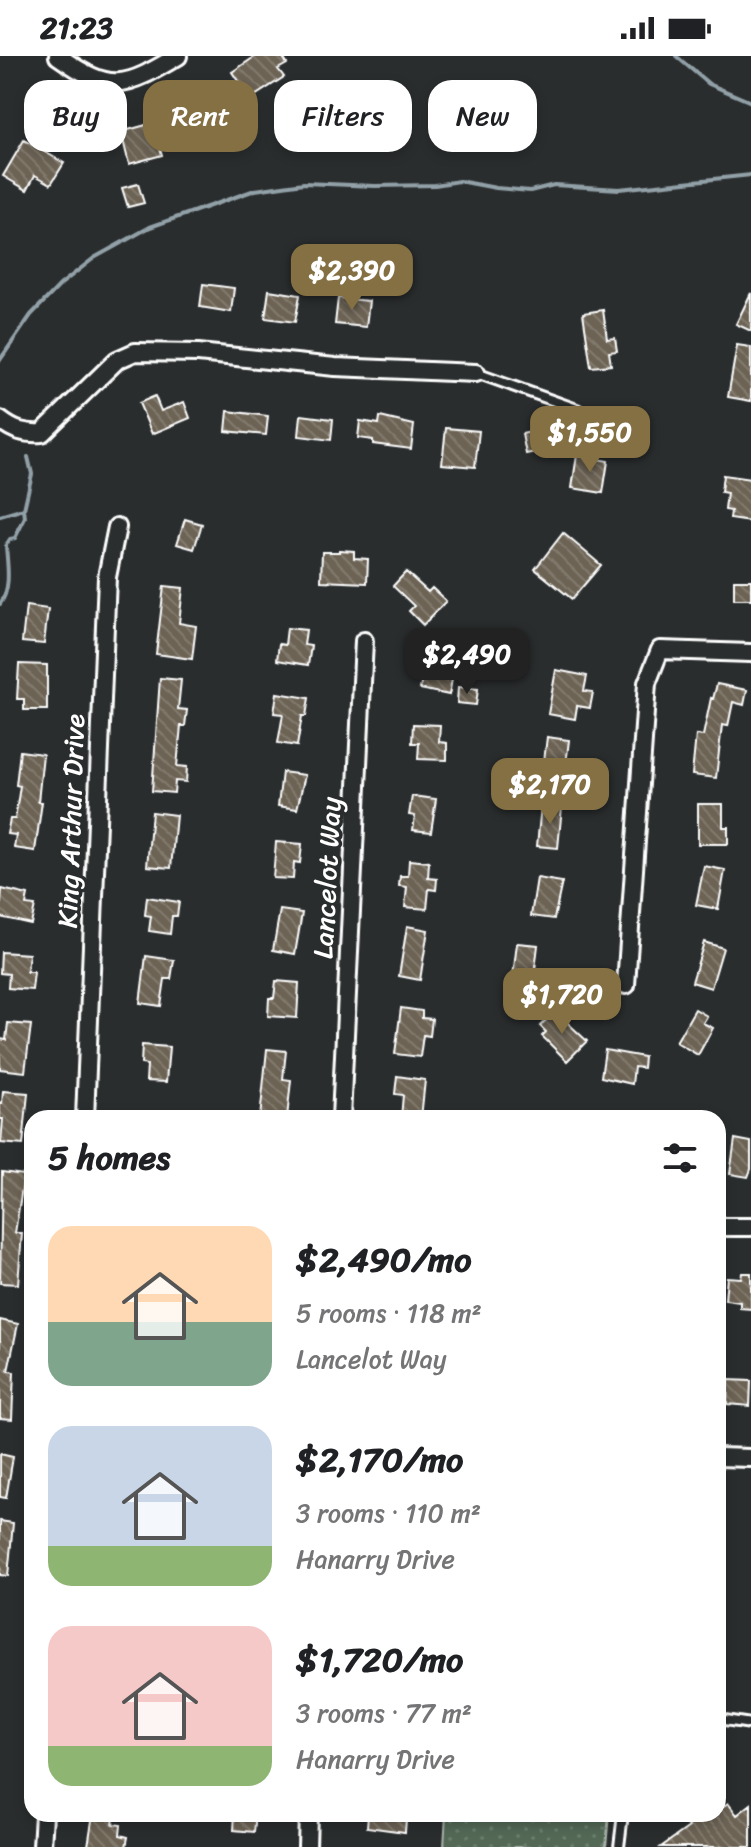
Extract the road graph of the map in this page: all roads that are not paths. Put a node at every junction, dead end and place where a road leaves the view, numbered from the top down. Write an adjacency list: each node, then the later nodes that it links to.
1 (58, 56): 2 (street)
2 (178, 56)
3 (476, 373): 4 (street); 5 (lane)
4 (0, 420)
5 (614, 434)
6 (117, 527): 10 (street, King Arthur Drive)
7 (364, 641): 11 (street, Lancelot Way)
8 (751, 653): 9 (street)
9 (626, 985)
10 (85, 1110)
11 (341, 1110)
12 (726, 1227): 13 (street)
13 (751, 1227)
14 (726, 1457): 15 (street)
15 (751, 1458)
16 (726, 1720): 17 (lane)
17 (751, 1724)
18 (44, 1822): 21 (street)
19 (308, 1822): 22 (street)
20 (622, 1822): 23 (lane)
21 (42, 1847)
22 (307, 1847)
23 (619, 1847)

